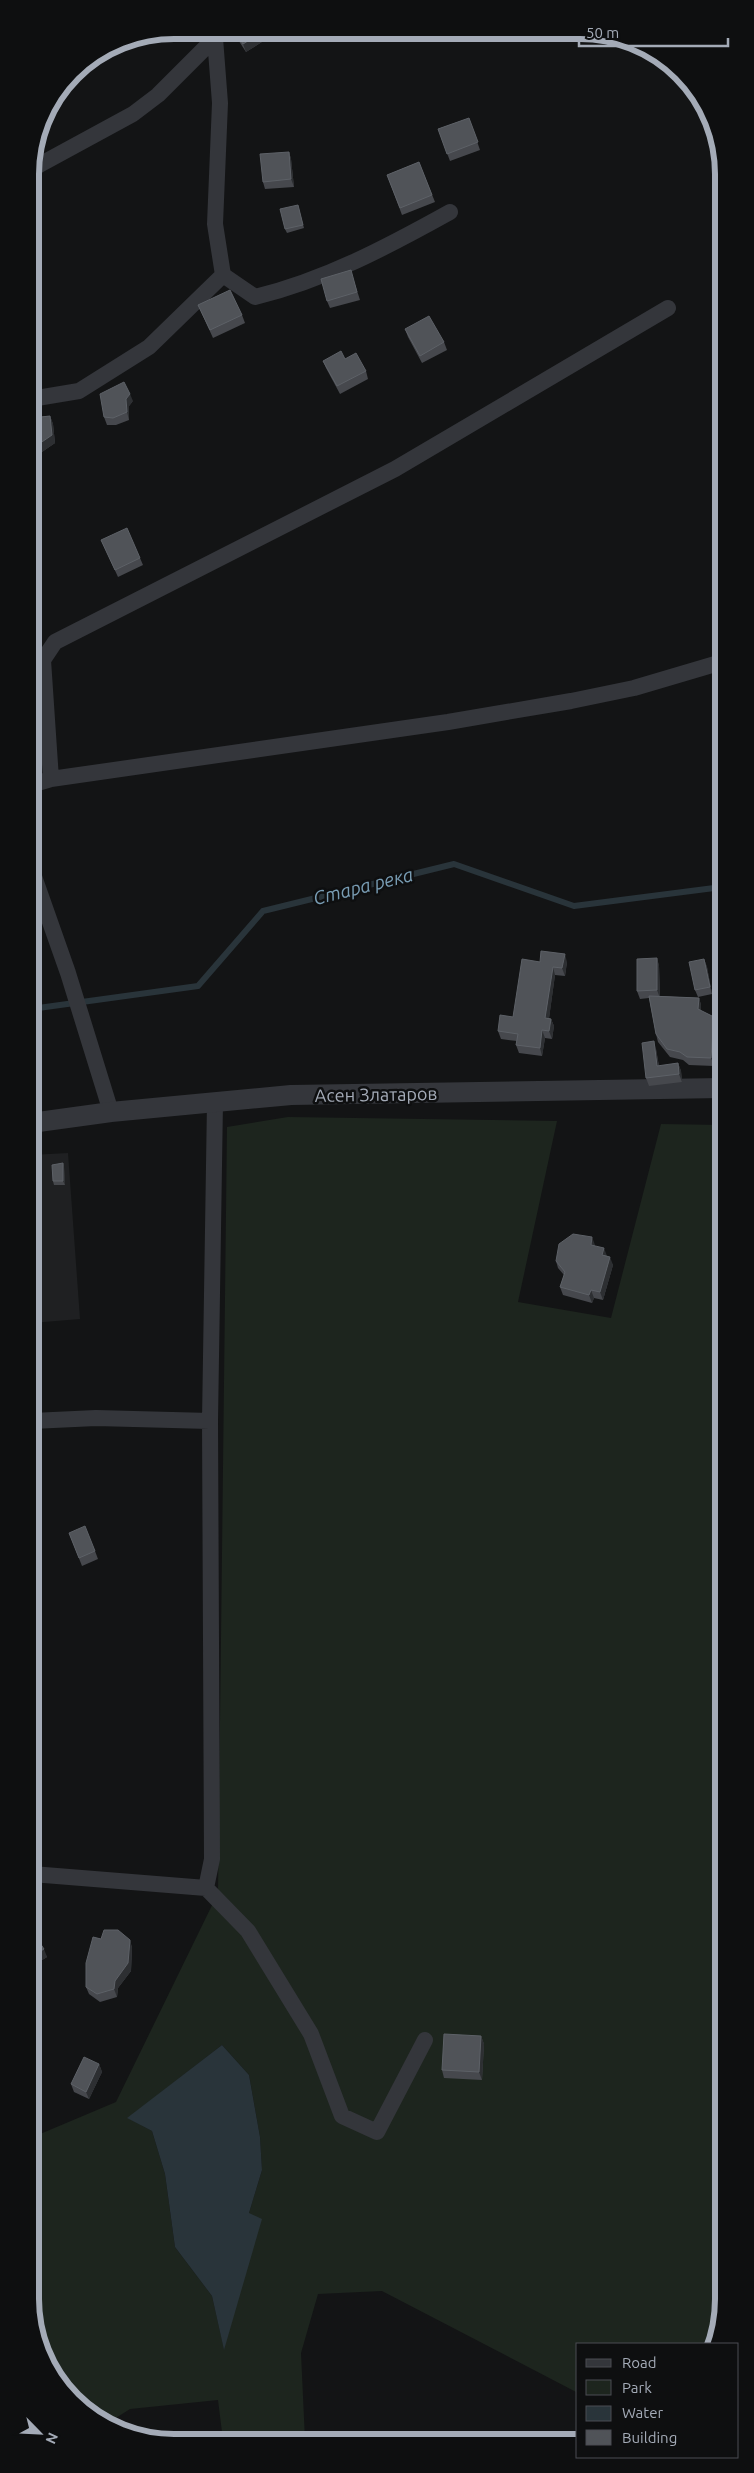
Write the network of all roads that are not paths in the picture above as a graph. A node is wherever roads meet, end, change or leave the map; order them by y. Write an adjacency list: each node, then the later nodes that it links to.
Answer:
1 (209, 39): 3 (street)
2 (214, 39): 5 (street)
3 (39, 165)
4 (450, 212): 5 (street)
5 (224, 275): 7 (street)
6 (668, 308): 9 (street)
7 (39, 398)
8 (715, 664): 9 (street)
9 (51, 779): 10 (street)
10 (39, 782)
11 (39, 891): 14 (street)
12 (715, 1088): 13 (street, Асен Златаров)
13 (216, 1102): 14 (street, Асен Златаров); 17 (street)
14 (111, 1112): 15 (street, Асен Златаров)
15 (39, 1122)
16 (39, 1421): 17 (street)
17 (210, 1421): 19 (street)
18 (39, 1875): 19 (street)
19 (206, 1888): 20 (street)
20 (425, 2040)

